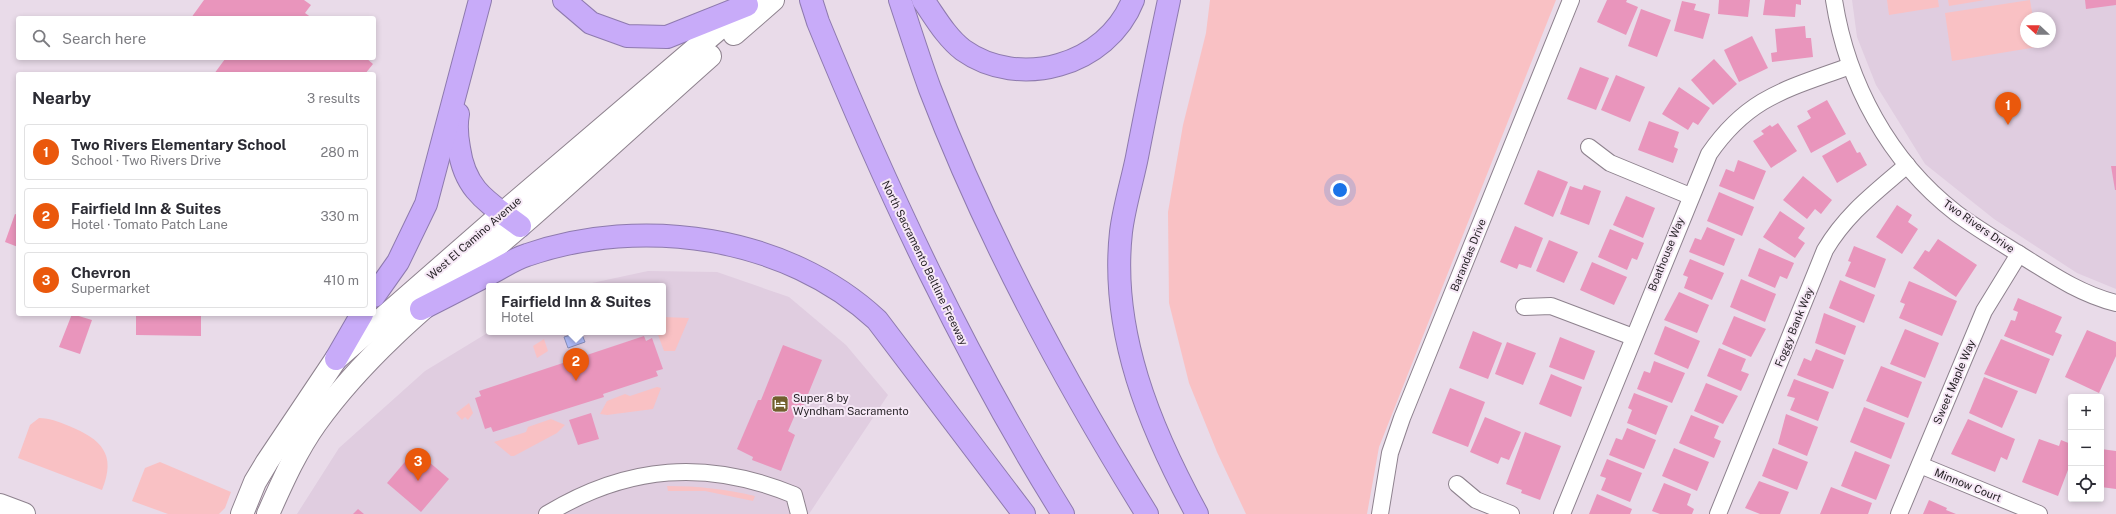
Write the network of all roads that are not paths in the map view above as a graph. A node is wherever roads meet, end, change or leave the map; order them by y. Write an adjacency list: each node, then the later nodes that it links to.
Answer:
1 (564, 0): 12 (highway)
2 (773, 0): 12 (main road, West El Camino Avenue)
3 (807, 0): 13 (highway)
4 (811, 0): 13 (highway, North Sacramento Beltline Freeway)
5 (900, 0): 38 (highway)
6 (923, 0): 7 (highway)
7 (1133, 0)
8 (1169, 0): 39 (highway)
9 (1571, 0): 40 (street, Barandas Drive)
10 (1834, 0): 14 (street, Two Rivers Drive)
11 (478, 7): 18 (highway); 21 (highway)
12 (752, 7): 18 (main road, West El Camino Avenue); 19 (main road, West El Camino Avenue)
13 (818, 22): 37 (highway, North Sacramento Beltline Freeway)
14 (1850, 66): 16 (street, Two Rivers Drive); 17 (street, Boathouse Way)
15 (1589, 147): 17 (street)
16 (1907, 166): 20 (street, Two Rivers Drive); 43 (street, Foggy Bank Way)
17 (1690, 196): 26 (street, Boathouse Way)
18 (502, 213): 19 (highway); 27 (main road, West El Camino Avenue)
19 (520, 226): 24 (main road, West El Camino Avenue)
20 (2019, 254): 22 (street, Two Rivers Drive); 28 (street, Sweet Maple Way)
21 (376, 293)
22 (2116, 304)
23 (1524, 307): 26 (street)
24 (421, 309): 33 (main road, West El Camino Avenue); 36 (highway)
25 (361, 316): 27 (highway)
26 (1633, 337): 42 (street, Boathouse Way)
27 (336, 359): 32 (main road, West El Camino Avenue)
28 (1920, 465): 44 (street, Sweet Maple Way); 45 (street, Minnow Court)
29 (1457, 484): 41 (street)
30 (0, 505): 31 (main road)
31 (24, 514)
32 (242, 514)
33 (268, 514)
34 (547, 514): 35 (street)
35 (799, 514)
36 (1024, 514)
37 (1063, 514)
38 (1147, 514)
39 (1196, 514)
40 (1380, 514)
41 (1511, 514)
42 (1562, 514)
43 (1718, 514)
44 (1899, 514)
45 (2039, 514)

